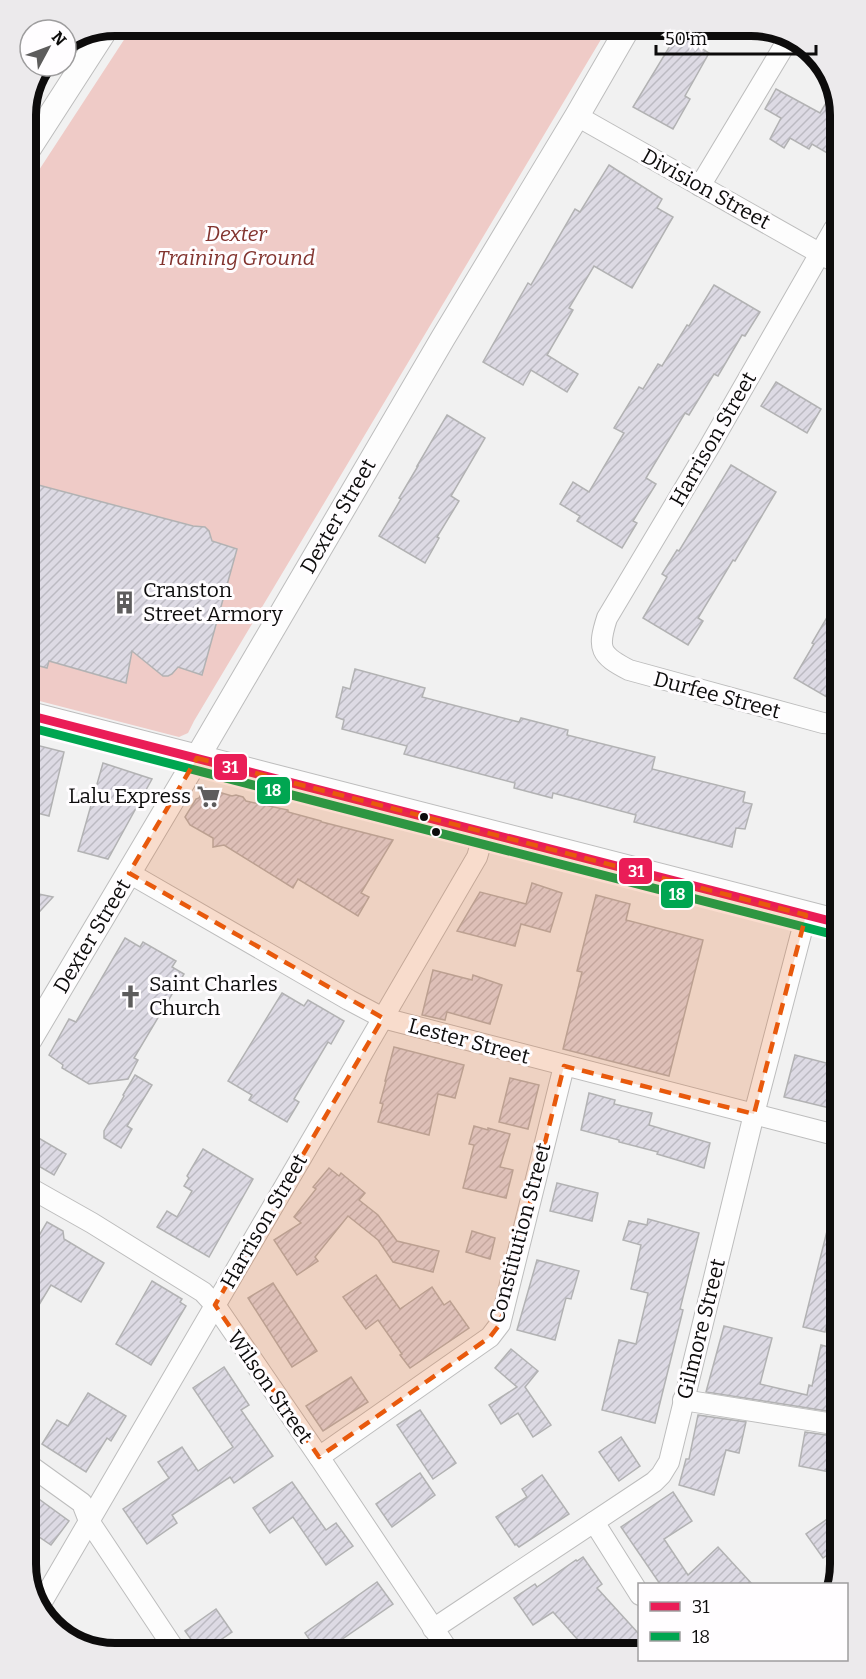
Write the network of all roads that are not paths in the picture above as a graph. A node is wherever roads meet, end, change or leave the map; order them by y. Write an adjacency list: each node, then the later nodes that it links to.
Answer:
1 (622, 36): 4 (street, Dexter Street)
2 (100, 38): 5 (street)
3 (786, 44): 6 (street)
4 (577, 116): 6 (street, Division Street); 11 (street, Dexter Street)
5 (36, 131)
6 (700, 186): 7 (street, Division Street)
7 (827, 258): 8 (street, Harrison Street)
8 (603, 651): 10 (street, Durfee Street)
9 (36, 718): 11 (main road)
10 (830, 724)
11 (197, 758): 12 (main road); 13 (street, Dexter Street)
12 (484, 832): 14 (main road); 16 (street, Harrison Street)
13 (129, 873): 16 (street, Lester Street); 17 (street, Dexter Street)
14 (806, 915): 15 (main road); 19 (street, Gilmore Street)
15 (830, 921)
16 (383, 1018): 18 (street, Lester Street); 22 (street, Harrison Street)
17 (36, 1029)
18 (564, 1066): 19 (street, Lester Street); 25 (street, Constitution Street)
19 (754, 1114): 20 (street, Lester Street); 23 (street, Gilmore Street)
20 (830, 1134)
21 (36, 1191): 22 (street, Wilson Street)
22 (215, 1305): 25 (street, Wilson Street); 27 (street, Harrison Street)
23 (683, 1400): 24 (street); 28 (street, Gilmore Street)
24 (830, 1423)
25 (319, 1457): 31 (street, Wilson Street)
26 (36, 1470): 27 (street)
27 (89, 1521): 30 (street, Harrison Street); 32 (street)
28 (594, 1522): 29 (street); 31 (street, Gilmore Street)
29 (638, 1593)
30 (44, 1598)
31 (433, 1629): 33 (street, Wilson Street)
32 (170, 1643)
33 (443, 1643)

